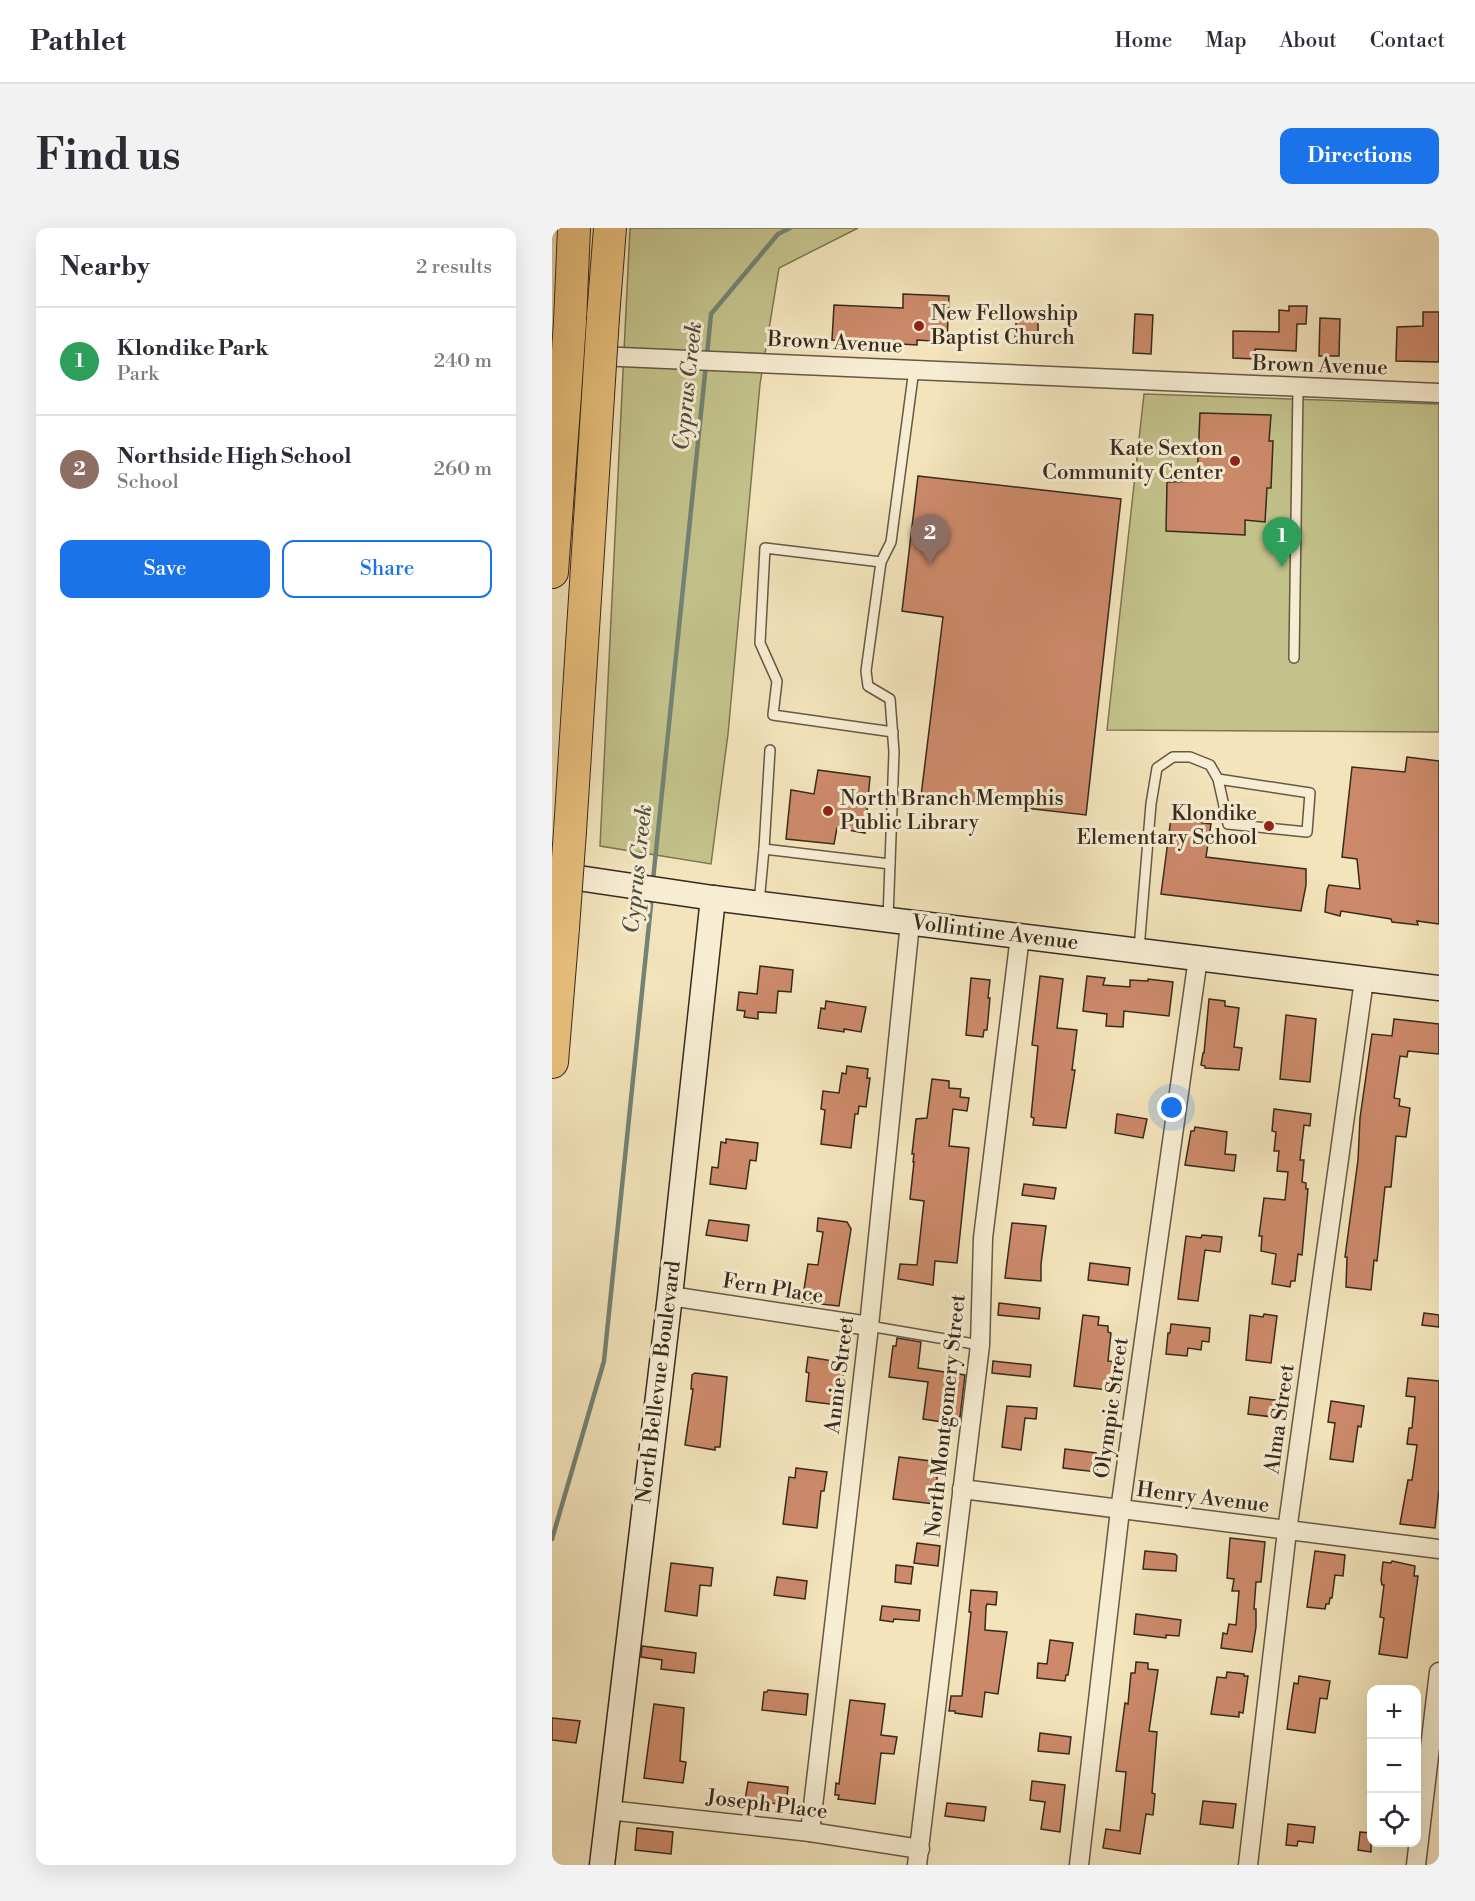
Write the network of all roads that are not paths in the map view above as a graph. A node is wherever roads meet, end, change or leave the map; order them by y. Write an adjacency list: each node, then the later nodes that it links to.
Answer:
1 (569, 228): 4 (highway)
2 (574, 228): 4 (highway)
3 (610, 228): 26 (highway, bridge)
4 (572, 275): 10 (highway, bridge)
5 (552, 354): 6 (street, Brown Avenue)
6 (914, 369): 7 (street, Brown Avenue); 9 (lane)
7 (1298, 388): 8 (street, Brown Avenue); 11 (lane)
8 (1439, 393)
9 (881, 562): 12 (lane); 12 (lane)
10 (552, 572)
11 (1294, 658)
12 (893, 732): 16 (lane)
13 (770, 750): 15 (lane)
14 (1218, 779): 14 (lane); 22 (lane)
15 (764, 849): 16 (lane); 19 (lane)
16 (890, 864): 20 (lane)
17 (552, 874): 18 (street, Vollintine Avenue)
18 (713, 898): 19 (street, Vollintine Avenue); 27 (street, North Bellevue Boulevard)
19 (759, 903): 20 (street, Vollintine Avenue)
20 (899, 921): 21 (street, Vollintine Avenue); 28 (street, Annie Street)
21 (1020, 936): 22 (street, Vollintine Avenue); 29 (street, North Montgomery Street)
22 (1139, 951): 23 (street, Vollintine Avenue)
23 (1197, 958): 24 (street, Vollintine Avenue); 31 (street, Olympic Street)
24 (1364, 980): 25 (street, Vollintine Avenue); 32 (street, Alma Street)
25 (1439, 988)
26 (552, 1062)
27 (670, 1296): 28 (street, Fern Place); 35 (street, North Bellevue Boulevard)
28 (869, 1326): 29 (lane); 36 (street, Annie Street)
29 (980, 1345): 30 (street, North Montgomery Street)
30 (962, 1489): 31 (street, Henry Avenue); 37 (street, North Montgomery Street)
31 (1120, 1510): 32 (street, Henry Avenue); 39 (street, Olympic Street)
32 (1287, 1531): 33 (street, Henry Avenue); 40 (street, Alma Street)
33 (1439, 1549)
34 (1439, 1672): 41 (street)
35 (609, 1810): 36 (street, Joseph Place); 38 (street, North Bellevue Boulevard)
36 (810, 1832): 37 (street, Joseph Place)
37 (918, 1857)
38 (602, 1865)
39 (1079, 1865)
40 (1248, 1865)
41 (1416, 1865)

